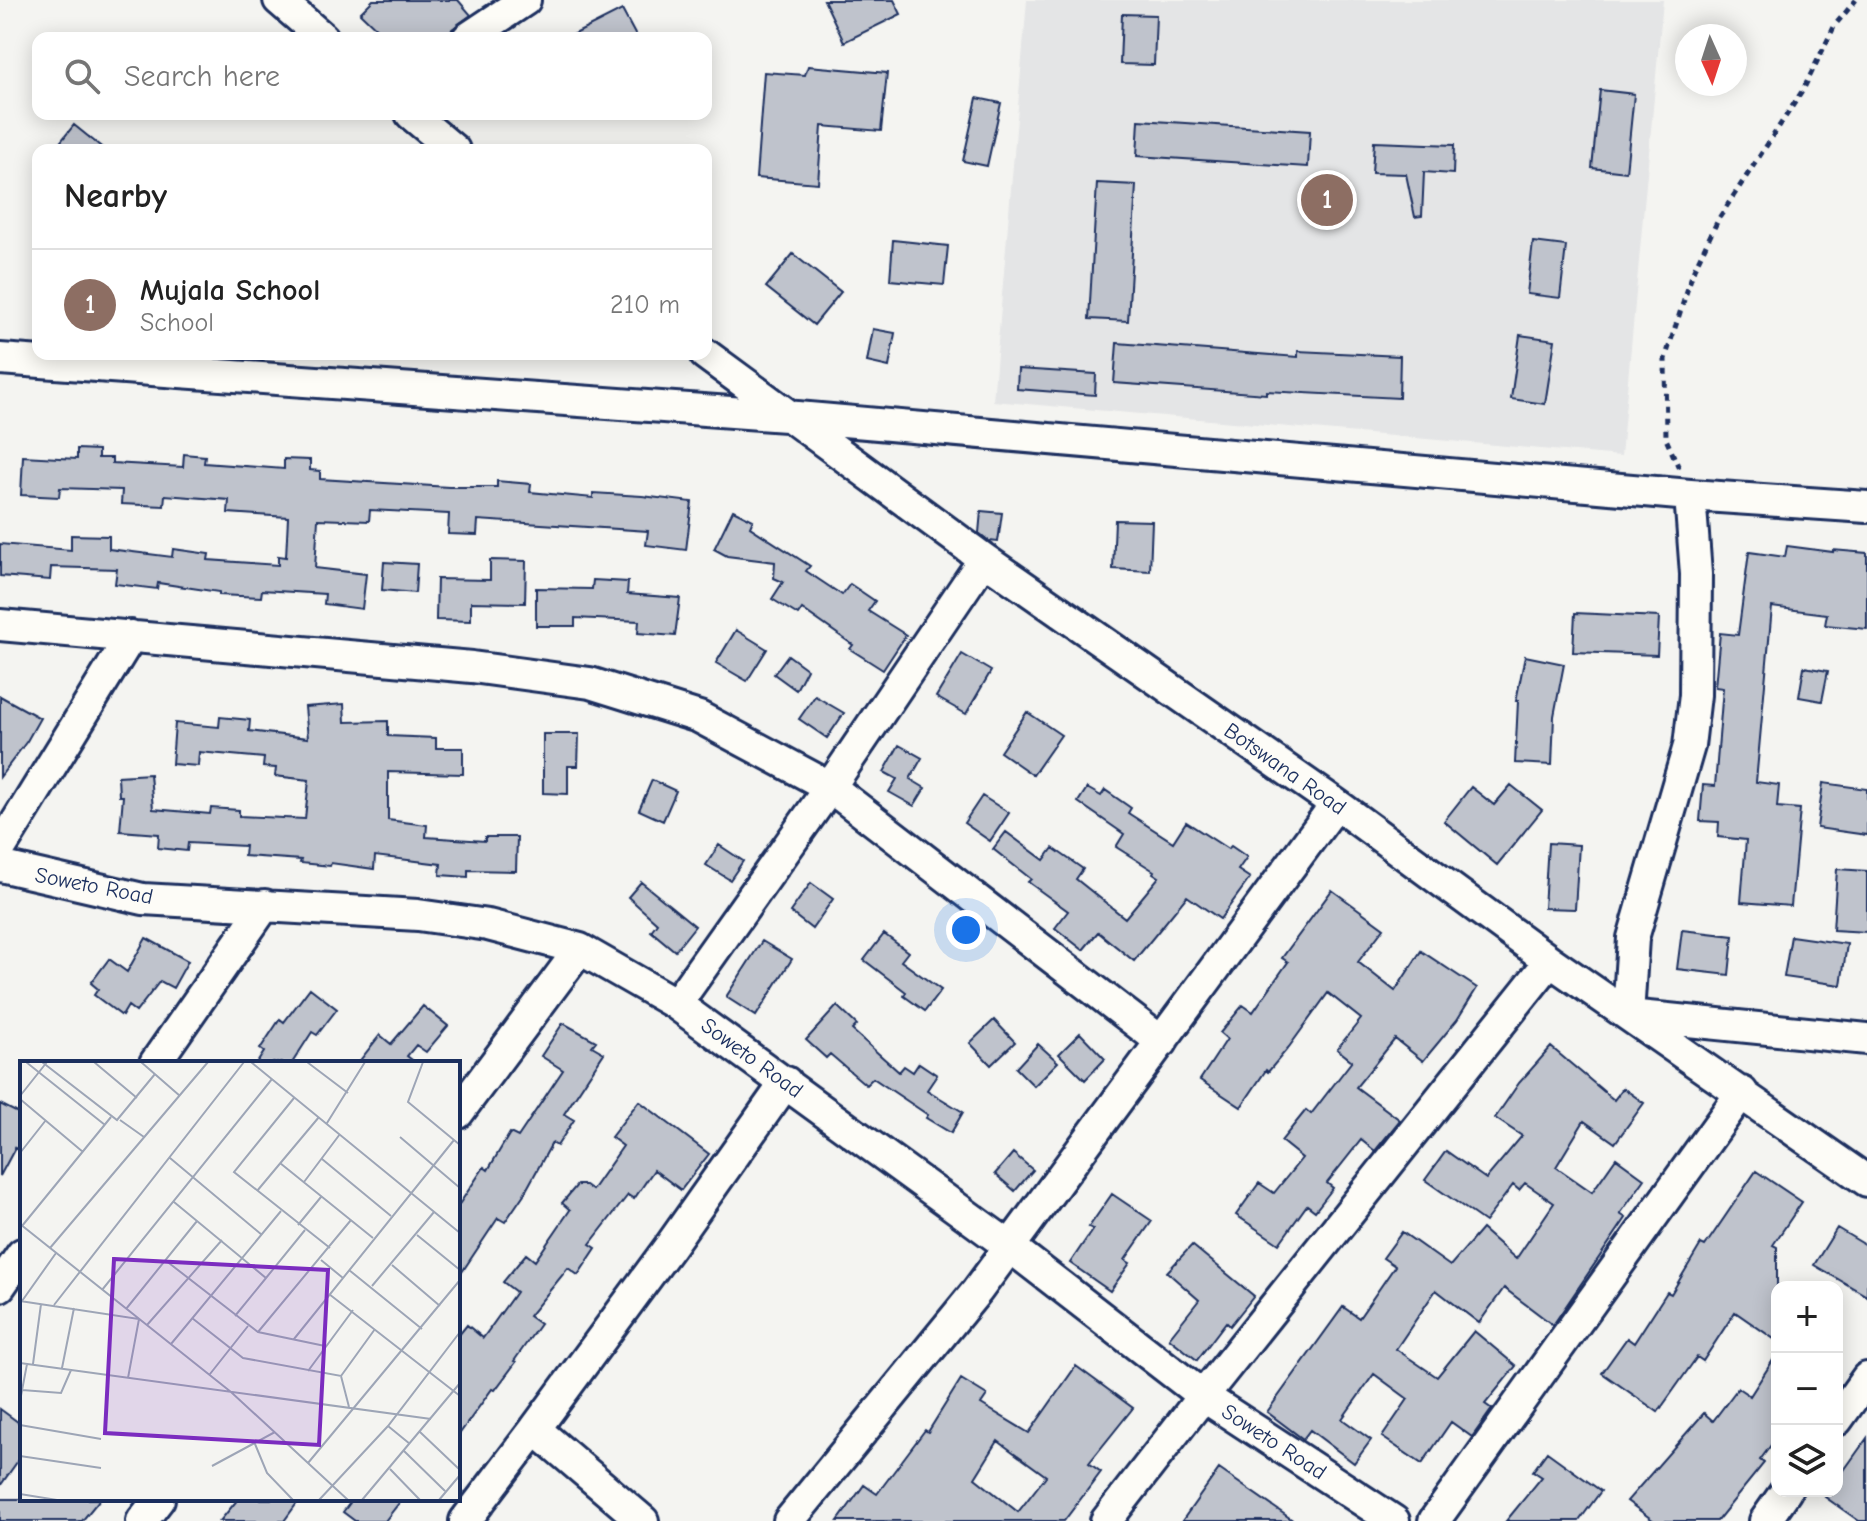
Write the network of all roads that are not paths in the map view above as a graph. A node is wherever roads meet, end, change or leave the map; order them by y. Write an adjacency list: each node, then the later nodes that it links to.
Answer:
1 (279, 0): 3 (street)
2 (525, 0): 4 (street)
3 (316, 32)
4 (477, 32)
5 (418, 120): 6 (street)
6 (447, 144)
7 (0, 359): 9 (street)
8 (712, 359): 9 (street, Botswana Road)
9 (786, 416): 10 (street); 12 (street, Botswana Road)
10 (1690, 495): 11 (street); 23 (street)
11 (1867, 507)
12 (984, 559): 15 (street); 16 (street, Botswana Road)
13 (0, 625): 14 (street)
14 (131, 636): 15 (street); 17 (street)
15 (830, 787): 22 (street); 25 (street)
16 (1336, 804): 21 (street, Botswana Road); 25 (street)
17 (0, 849)
18 (0, 866): 19 (street, Soweto Road)
19 (265, 905): 20 (street, Soweto Road); 26 (street)
20 (580, 949): 22 (street, Soweto Road); 29 (street)
21 (1550, 961): 23 (street, Botswana Road); 35 (street)
22 (676, 1004): 27 (street, Soweto Road)
23 (1628, 1015): 24 (street); 28 (street, Botswana Road)
24 (1867, 1039)
25 (1162, 1042): 31 (street)
26 (156, 1061)
27 (786, 1082): 31 (street, Soweto Road); 37 (street)
28 (1742, 1092): 30 (street, Botswana Road); 46 (street)
29 (460, 1110)
30 (1867, 1181)
31 (1009, 1246): 35 (street, Soweto Road); 43 (street)
32 (20, 1257): 33 (street)
33 (0, 1286)
34 (1867, 1378): 36 (street)
35 (1203, 1396): 44 (street); 45 (street, Soweto Road)
36 (1843, 1412)
37 (535, 1429): 41 (street); 42 (street)
38 (1782, 1497): 47 (street)
39 (157, 1501): 40 (street)
40 (142, 1521)
41 (465, 1521)
42 (643, 1521)
43 (789, 1521)
44 (1106, 1521)
45 (1394, 1521)
46 (1434, 1521)
47 (1765, 1521)

